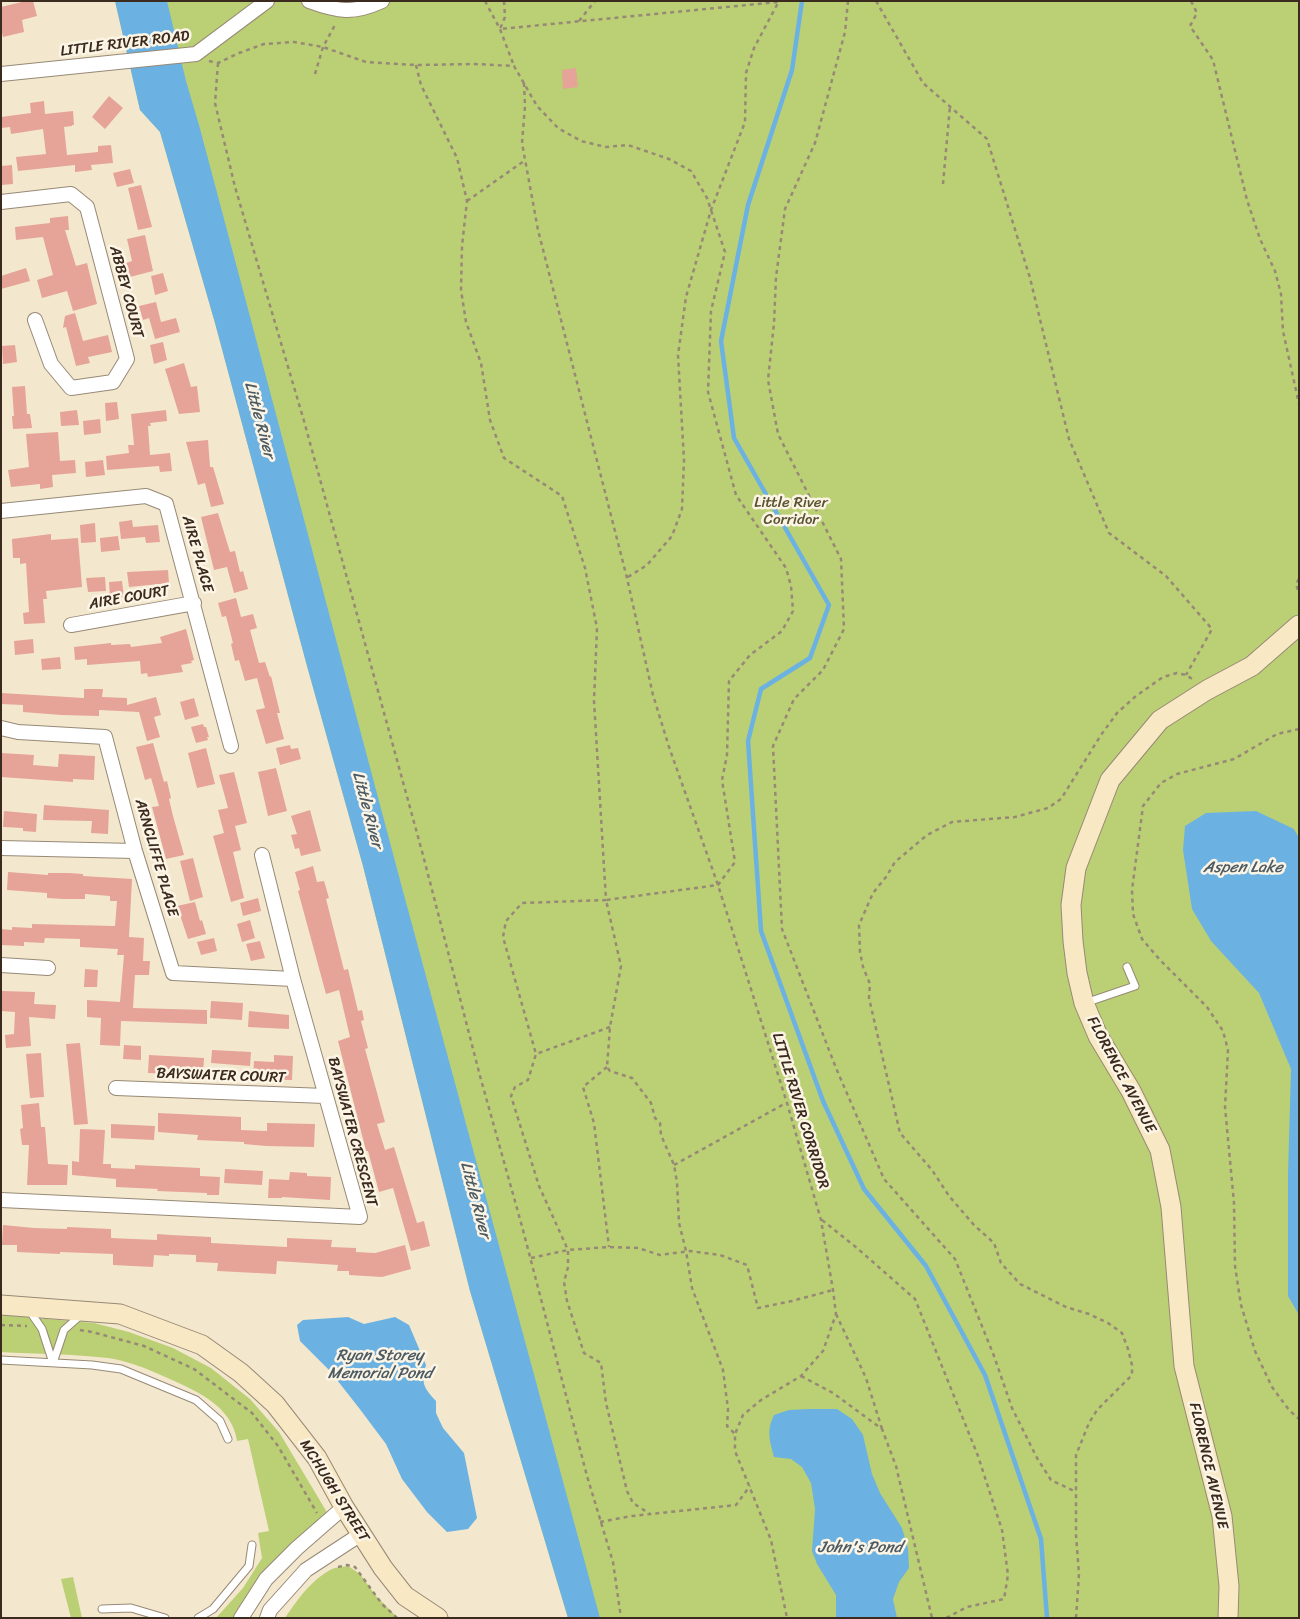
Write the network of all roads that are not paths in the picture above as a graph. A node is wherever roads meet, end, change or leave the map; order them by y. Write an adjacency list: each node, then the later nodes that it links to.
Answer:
1 (267, 1): 4 (street, LITTLE RIVER ROAD)
2 (309, 1): 3 (street)
3 (382, 1)
4 (1, 74)
5 (1, 202): 6 (street, ABBEY COURT)
6 (36, 320)
7 (1, 511): 8 (street, AIRE PLACE)
8 (194, 603): 9 (street, AIRE COURT); 12 (street, AIRE PLACE)
9 (71, 625)
10 (1299, 625): 20 (street, FLORENCE AVENUE)
11 (1, 728): 14 (street, ARNCLIFFE PLACE)
12 (231, 746)
13 (1, 848): 14 (street)
14 (135, 851): 19 (street, ARNCLIFFE PLACE)
15 (262, 855): 19 (street, BAYSWATER CRESCENT)
16 (1, 965): 18 (street)
17 (1128, 967): 20 (lane)
18 (48, 968)
19 (293, 979): 22 (street, BAYSWATER CRESCENT)
20 (1084, 1003): 39 (street, FLORENCE AVENUE)
21 (116, 1088): 22 (street, BAYSWATER COURT)
22 (325, 1096): 23 (street, BAYSWATER CRESCENT)
23 (1, 1199)
24 (1, 1304): 25 (street, MCHUGH STREET)
25 (26, 1306): 26 (street, MCHUGH STREET); 28 (lane)
26 (86, 1311): 28 (lane); 30 (street, MCHUGH STREET)
27 (1, 1360): 28 (lane)
28 (52, 1363): 29 (lane)
29 (228, 1439)
30 (344, 1507): 31 (street, MCHUGH STREET); 36 (street)
31 (361, 1534): 37 (street); 38 (street, MCHUGH STREET)
32 (252, 1546): 35 (lane)
33 (102, 1609): 34 (lane)
34 (165, 1618)
35 (198, 1618)
36 (241, 1618)
37 (266, 1618)
38 (438, 1618)
39 (1228, 1618)

